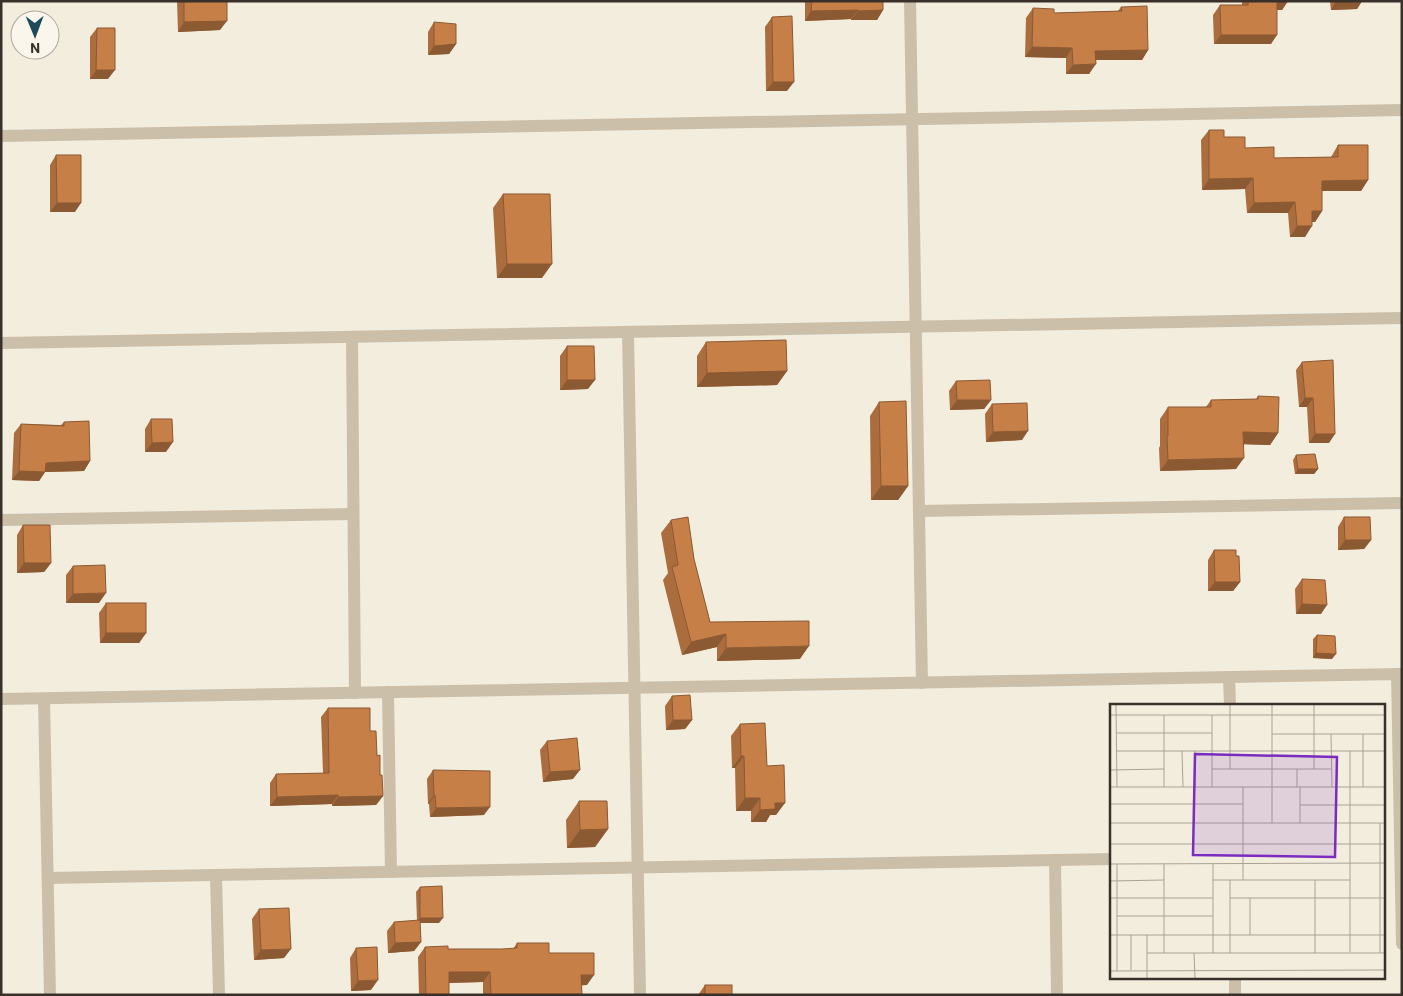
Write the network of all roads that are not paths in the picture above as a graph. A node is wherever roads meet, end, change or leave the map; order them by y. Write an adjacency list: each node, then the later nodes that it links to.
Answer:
1 (910, 1): 3 (street)
2 (1402, 110): 3 (street)
3 (912, 119): 4 (street); 6 (street)
4 (1, 136)
5 (1402, 318): 6 (street)
6 (916, 326): 7 (street); 11 (street)
7 (628, 332): 8 (street); 17 (street)
8 (352, 336): 9 (street); 12 (street)
9 (1, 343)
10 (1402, 502): 11 (street)
11 (919, 511): 16 (street)
12 (353, 514): 13 (street); 19 (street)
13 (1, 520)
14 (1399, 674): 15 (street); 29 (street)
15 (1229, 677): 16 (street); 22 (street)
16 (922, 683): 17 (street)
17 (634, 688): 18 (street); 25 (street)
18 (388, 692): 19 (street); 26 (street)
19 (355, 693): 21 (street)
20 (1, 699): 21 (street)
21 (44, 699): 28 (street)
22 (1230, 704)
23 (1110, 859): 24 (street)
24 (1054, 860): 25 (street); 34 (street)
25 (637, 868): 26 (street); 33 (street)
26 (392, 872): 27 (street)
27 (216, 875): 28 (street); 32 (street)
28 (48, 878): 31 (street)
29 (1402, 944)
30 (1235, 978): 35 (street)
31 (50, 995)
32 (218, 995)
33 (640, 995)
34 (1057, 995)
35 (1235, 995)

